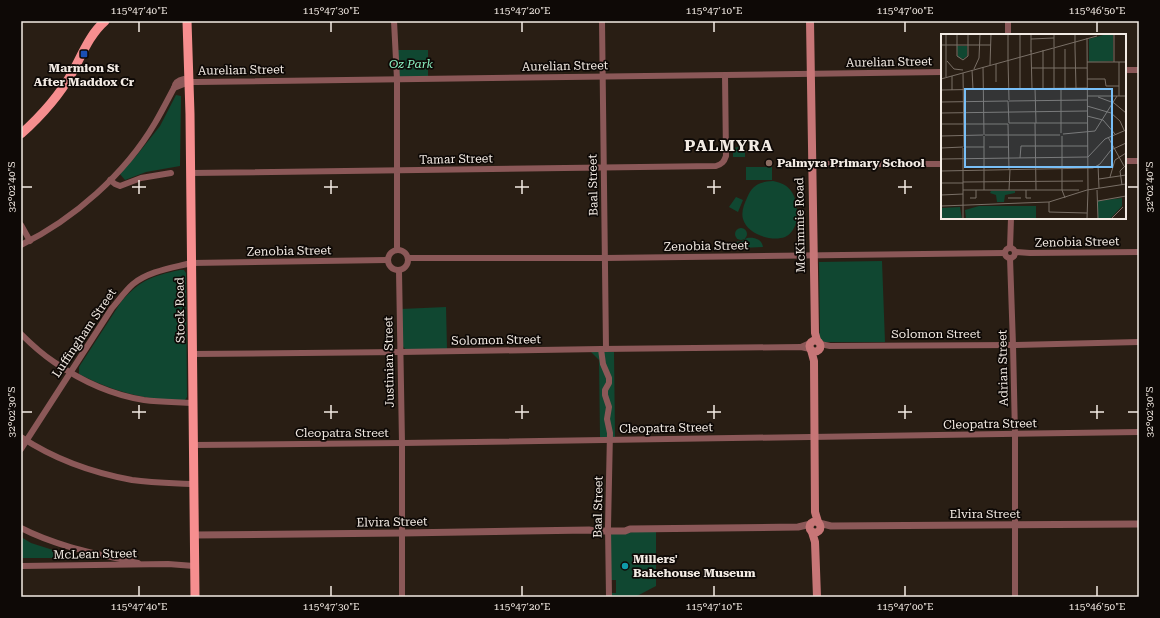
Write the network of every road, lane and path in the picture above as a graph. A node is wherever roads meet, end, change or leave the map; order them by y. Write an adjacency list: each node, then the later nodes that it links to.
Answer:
1 (99, 21): 17 (main road)
2 (105, 21): 18 (main road)
3 (394, 21): 15 (street)
4 (602, 21): 14 (street, Baal Street)
5 (810, 21): 12 (main road, McKimmie Road)
6 (1008, 21): 8 (street)
7 (188, 22): 16 (main road, Stock Road)
8 (1008, 34)
9 (1126, 70): 10 (street)
10 (1139, 70)
11 (941, 72): 12 (street, Aurelian Street)
12 (810, 74): 13 (street, Aurelian Street); 21 (main road, McKimmie Road)
13 (725, 75): 14 (street, Aurelian Street); 23 (street, Tamar Street)
14 (603, 76): 15 (street, Aurelian Street); 23 (street, Baal Street)
15 (397, 79): 16 (street, Aurelian Street); 24 (street)
16 (189, 82): 26 (main road, Stock Road); 27 (street)
17 (21, 129)
18 (21, 134)
19 (1126, 161): 20 (street)
20 (1139, 161)
21 (811, 164): 22 (street); 37 (main road, McKimmie Road)
22 (941, 164)
23 (604, 167): 24 (street, Tamar Street); 39 (street, Baal Street)
24 (396, 171): 26 (street, Tamar Street); 33 (street)
25 (171, 173): 27 (street)
26 (191, 173): 42 (main road, Stock Road)
27 (110, 180): 30 (street)
28 (1011, 219): 32 (street)
29 (21, 225): 30 (street)
30 (30, 241): 31 (street)
31 (21, 246)
32 (1010, 248): 34 (street); 36 (street)
33 (397, 250): 38 (street); 41 (street)
34 (1016, 252): 35 (street, Zenobia Street); 40 (street)
35 (1139, 252)
36 (1005, 253): 37 (street, Zenobia Street); 40 (street)
37 (813, 255): 39 (street, Zenobia Street); 46 (main road, McKimmie Road)
38 (408, 258): 39 (street, Zenobia Street); 43 (street)
39 (605, 258): 48 (street, Baal Street)
40 (1010, 258): 47 (street, Adrian Street)
41 (387, 260): 42 (street, Zenobia Street); 43 (street)
42 (192, 263): 50 (main road, Stock Road); 51 (street, Luffingham Street)
43 (399, 271): 49 (street, Justinian Street)
44 (21, 334): 51 (street)
45 (1139, 342): 47 (street, Solomon Street)
46 (814, 344): 47 (street, Solomon Street); 48 (street, Solomon Street); 55 (main road, McKimmie Road)
47 (1014, 345): 54 (street, Adrian Street)
48 (604, 349): 49 (street, Solomon Street); 57 (street, Baal Street)
49 (400, 352): 50 (street, Solomon Street); 58 (street, Justinian Street)
50 (192, 354): 52 (main road, Stock Road)
51 (71, 373): 52 (street); 56 (street, Luffingham Street)
52 (193, 403): 59 (main road, Stock Road)
53 (1139, 432): 54 (street, Cleopatra Street)
54 (1015, 434): 55 (street, Cleopatra Street); 63 (street, Adrian Street)
55 (815, 437): 57 (street, Cleopatra Street); 64 (main road, McKimmie Road)
56 (24, 439): 60 (street, Luffingham Street); 61 (street)
57 (610, 440): 58 (street, Cleopatra Street); 66 (street, Baal Street)
58 (402, 443): 59 (street, Cleopatra Street); 67 (street, Justinian Street)
59 (193, 445): 61 (main road, Stock Road)
60 (21, 449)
61 (194, 484): 68 (main road, Stock Road)
62 (1139, 524): 63 (street, Elvira Street)
63 (1015, 525): 64 (street, Elvira Street); 76 (street, Adrian Street)
64 (815, 527): 66 (street, Elvira Street); 75 (main road)
65 (21, 528): 69 (street)
66 (608, 529): 67 (street, Elvira Street); 74 (street, Baal Street)
67 (402, 534): 68 (street, Elvira Street); 73 (street, Justinian Street)
68 (194, 535): 70 (main road, Stock Road)
69 (147, 564): 70 (street, McLean Street); 71 (street, McLean Street)
70 (194, 564): 72 (main road, Stock Road)
71 (21, 566)
72 (195, 597)
73 (402, 597)
74 (609, 597)
75 (817, 597)
76 (1015, 597)

